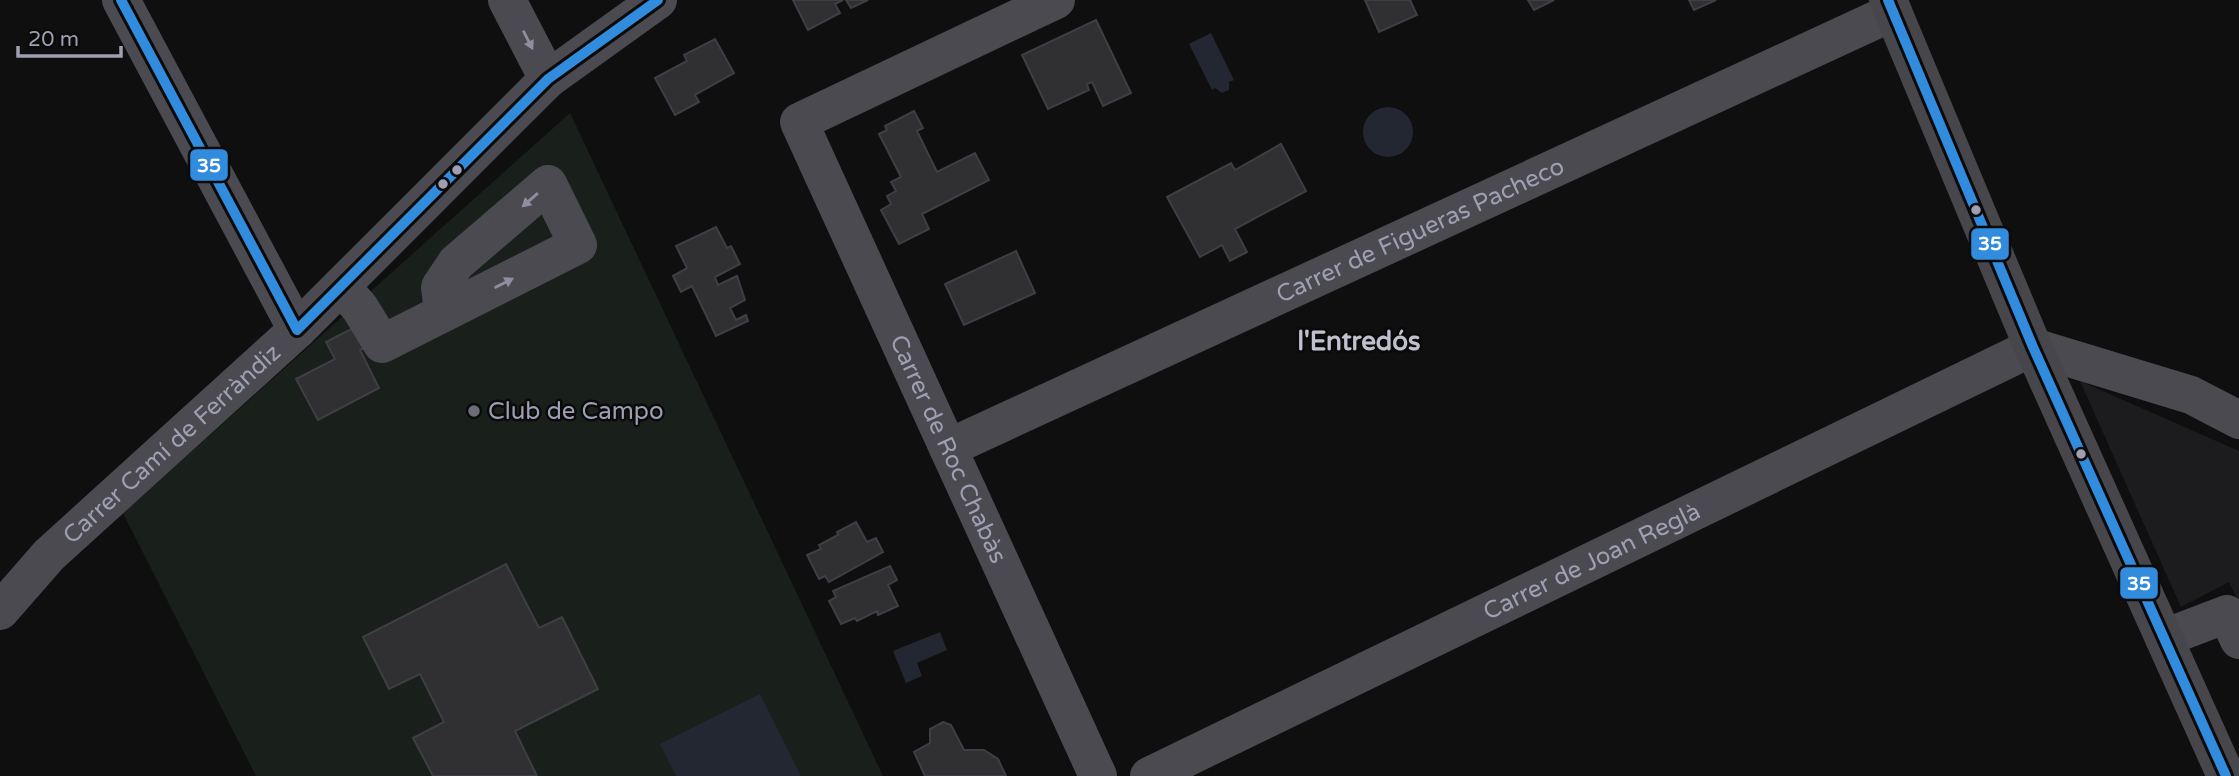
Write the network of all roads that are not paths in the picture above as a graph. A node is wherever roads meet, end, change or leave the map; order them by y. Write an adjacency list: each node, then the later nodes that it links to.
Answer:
1 (121, 0): 9 (street)
2 (507, 0): 6 (street, one-way to 6)
3 (658, 0): 6 (street, Carrer Camí de Ferràndiz)
4 (1056, 0): 12 (street, Carrer de Roc Chabàs)
5 (1890, 6): 10 (main road); 12 (street, Carrer de Figueras Pacheco)
6 (548, 79): 7 (street, Carrer Camí de Ferràndiz)
7 (341, 286): 8 (street); 9 (street, Carrer Camí de Ferràndiz)
8 (443, 313)
9 (298, 331): 13 (street, Carrer Camí de Ferràndiz)
10 (2033, 347): 11 (street); 14 (main road); 17 (street, Carrer de Joan Reglà)
11 (2239, 420)
12 (948, 448): 16 (street, Carrer de Roc Chabàs)
13 (0, 611)
14 (2164, 638): 15 (street); 18 (main road)
15 (2239, 640)
16 (1098, 776)
17 (1149, 776)
18 (2226, 776)

